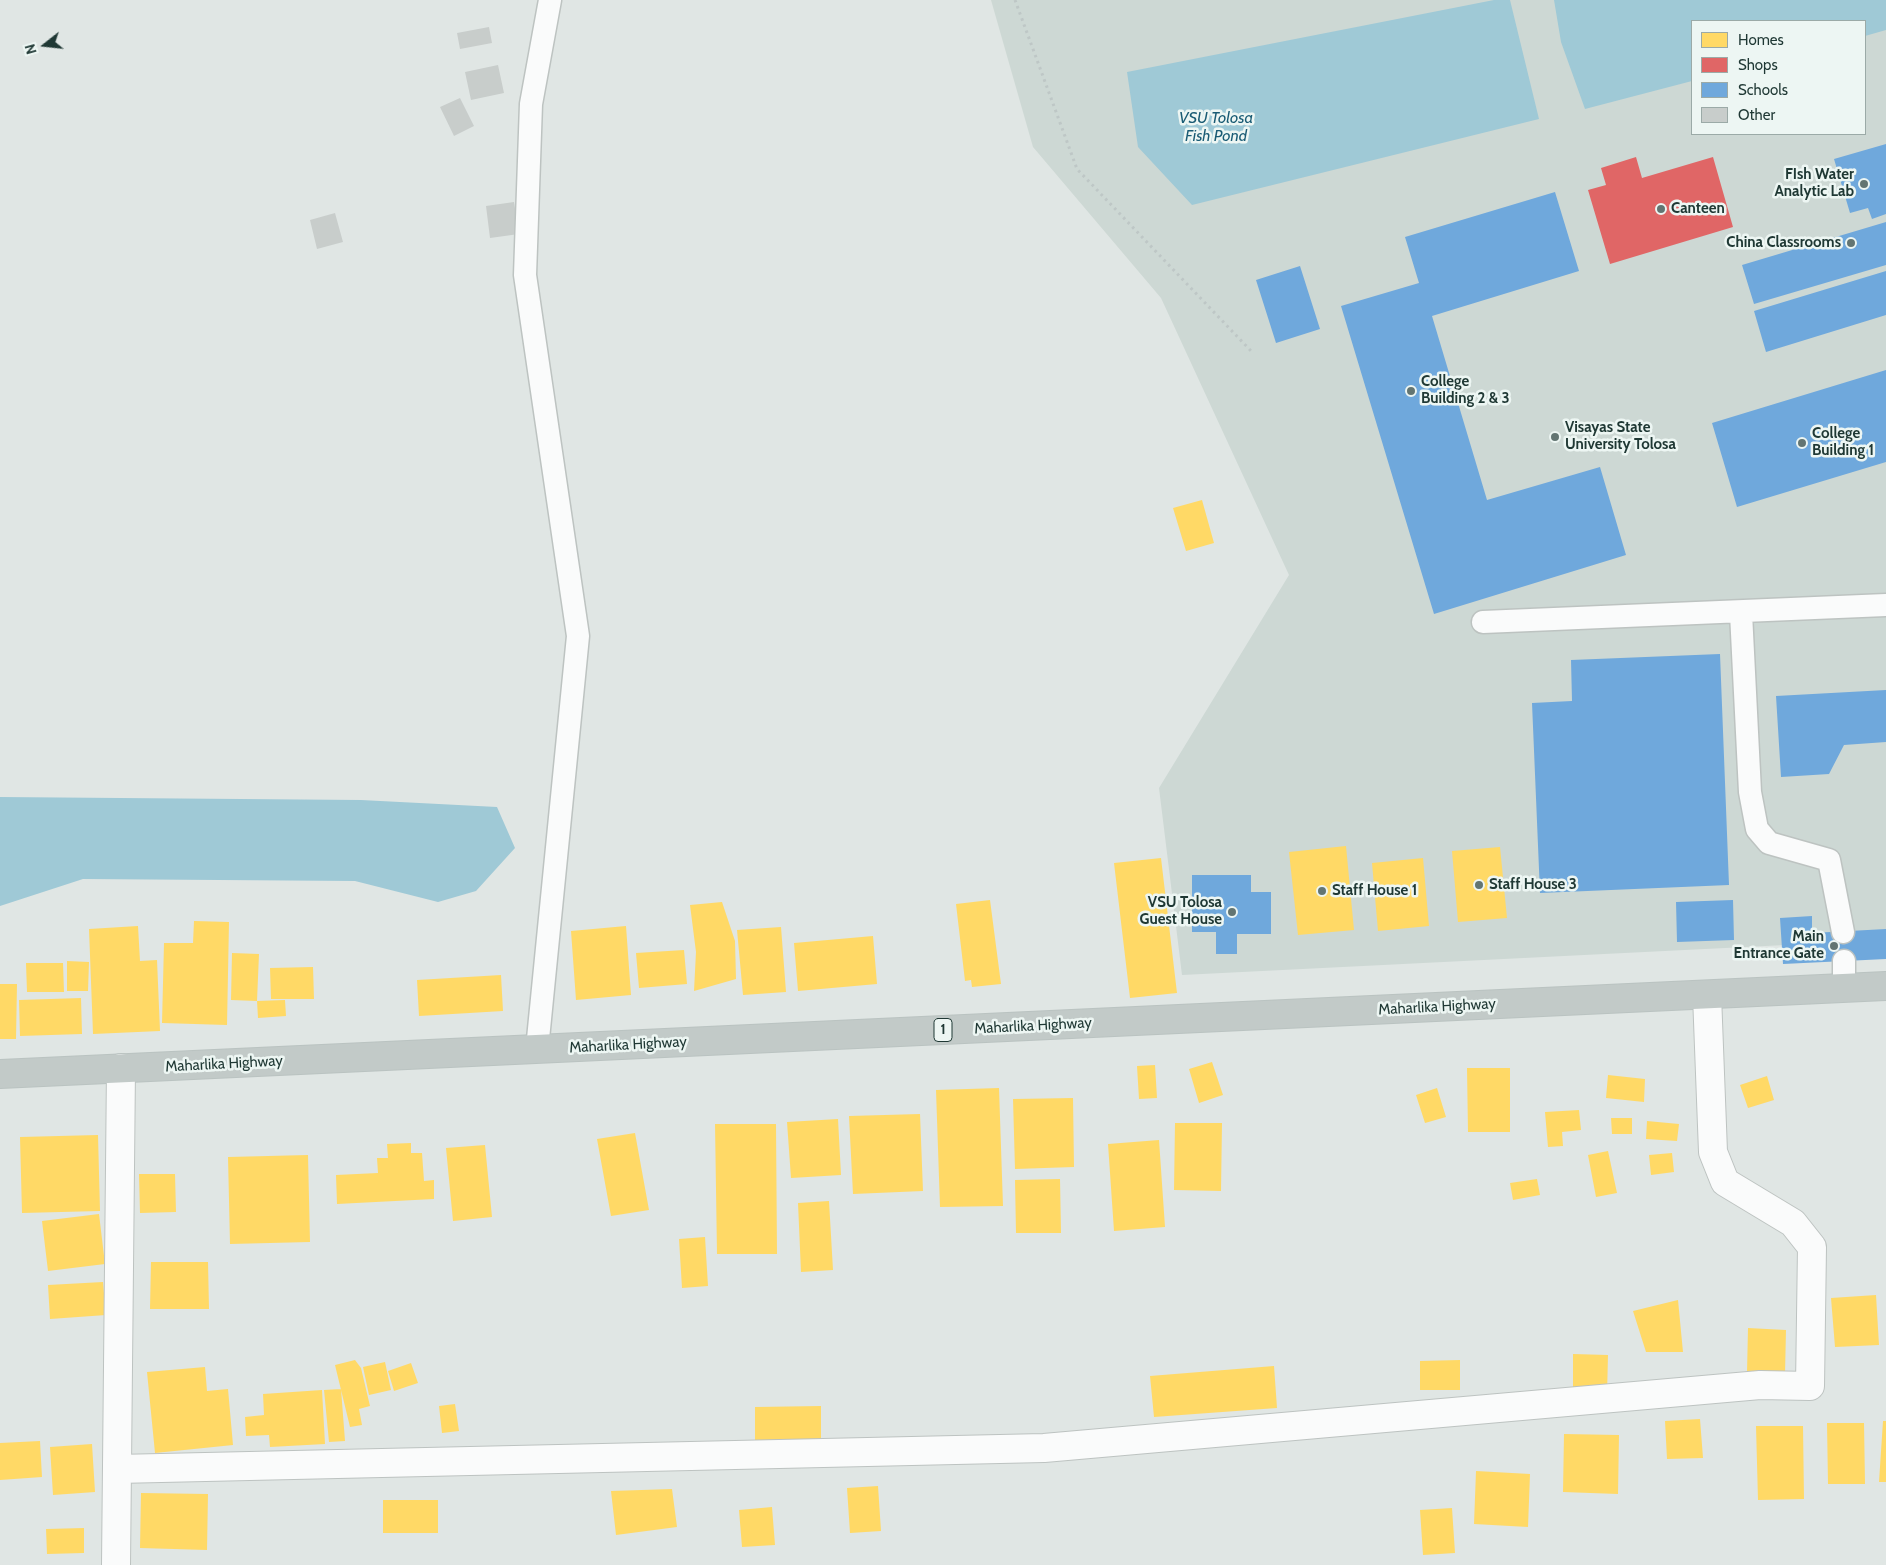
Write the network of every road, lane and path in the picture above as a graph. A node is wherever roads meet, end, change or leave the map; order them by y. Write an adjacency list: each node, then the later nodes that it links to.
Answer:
1 (550, 0): 12 (lane)
2 (1015, 0): 3 (path)
3 (1253, 354)
4 (1886, 605): 5 (lane)
5 (1741, 613): 6 (lane); 7 (lane)
6 (1483, 622)
7 (1843, 932)
8 (1844, 961): 10 (lane)
9 (1886, 986): 10 (highway, Maharlika Highway / 1)
10 (1844, 988): 11 (highway, Maharlika Highway / 1)
11 (1707, 994): 12 (highway, Maharlika Highway / 1); 15 (street)
12 (537, 1049): 13 (highway, Maharlika Highway / 1)
13 (121, 1068): 14 (highway, Maharlika Highway / 1); 15 (street)
14 (0, 1074)
15 (117, 1469): 16 (street)
16 (116, 1565)

